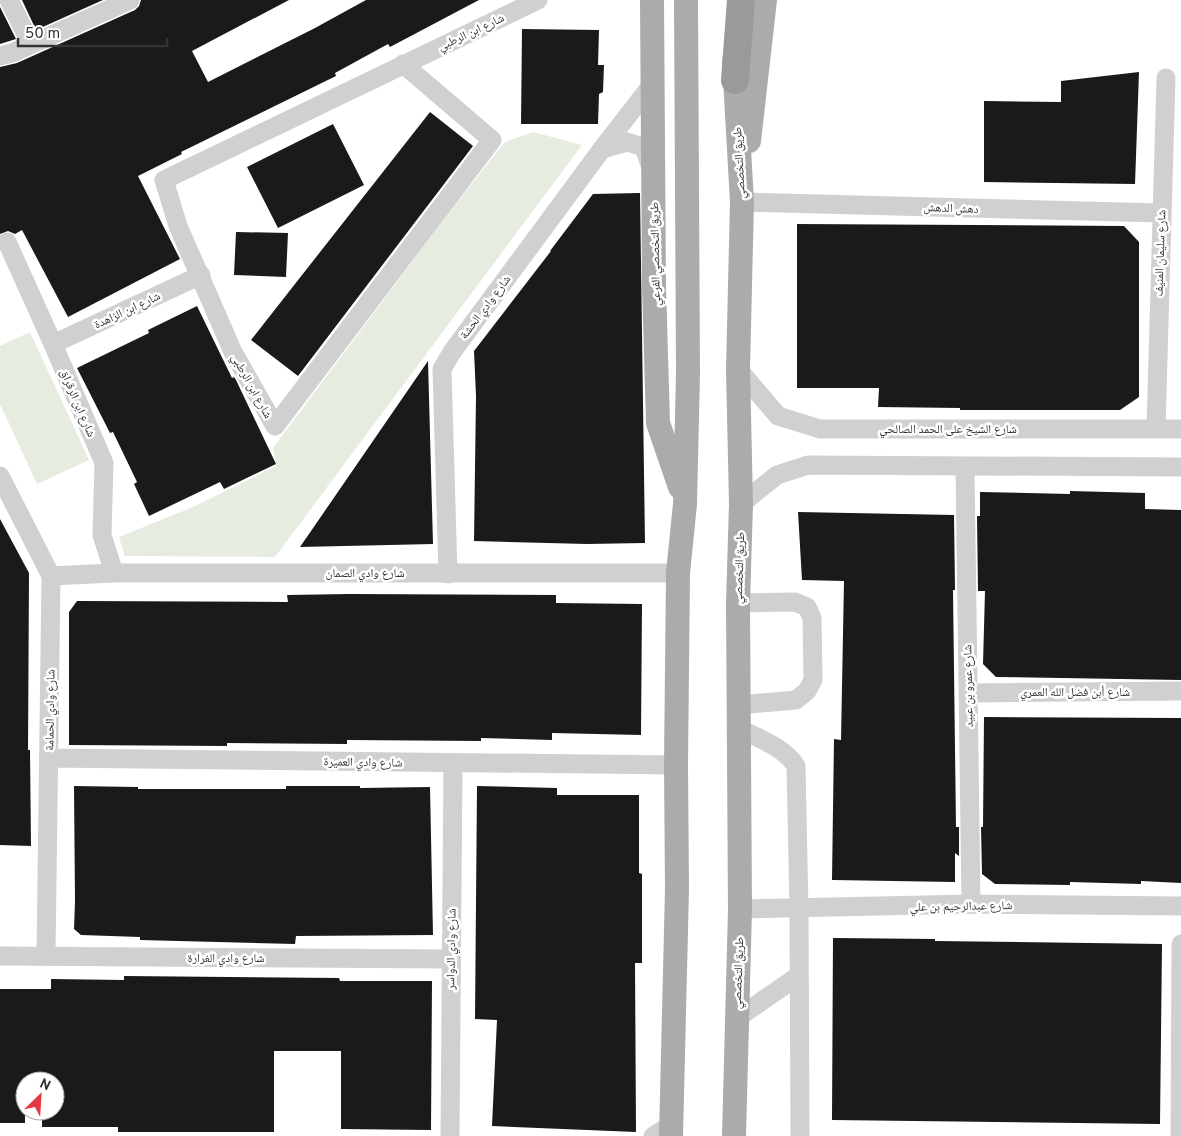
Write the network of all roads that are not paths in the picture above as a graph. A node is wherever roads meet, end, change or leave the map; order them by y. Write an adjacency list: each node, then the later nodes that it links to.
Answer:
1 (9, 0): 9 (street)
2 (130, 0): 9 (street)
3 (538, 0): 11 (street, شارع ابن الرطبي)
4 (652, 0): 14 (main road, طريق التخصصي الفرعي)
5 (686, 0): 28 (main road)
6 (730, 0): 13 (main road, طريق التخصصي)
7 (741, 0): 13 (highway)
8 (765, 0): 17 (main road)
9 (31, 44): 10 (street)
10 (0, 56)
11 (403, 64): 20 (street, شارع ابن الرطبي); 20 (street, شارع ابن الرطبي)
12 (1166, 78): 18 (street, شارع سليمان المنيف)
13 (735, 80): 17 (main road, طريق التخصصي)
14 (653, 83): 15 (street, شارع وادي الحشة); 16 (main road, طريق التخصصي الفرعي)
15 (602, 149): 16 (street); 32 (street, شارع وادي الحشة)
16 (654, 178): 28 (main road, طريق التخصصي الفرعي)
17 (742, 202): 18 (street, دهش الدهش); 22 (main road, طريق التخصصي)
18 (1161, 213): 23 (street, شارع سليمان المنيف)
19 (7, 242): 21 (street, شارع ابن الرقراق)
20 (201, 275): 21 (street, شارع ابن الزاهدة)
21 (53, 344): 30 (street, شارع ابن الرقراق)
22 (738, 369): 23 (street, شارع الشيخ على الحمد الصالحي); 29 (main road, طريق التخصصي)
23 (1156, 428): 24 (street, شارع الشيخ على الحمد الصالحي)
24 (1181, 429)
25 (965, 467): 26 (street); 29 (street); 36 (street, شارع عمرو بن عبيد)
26 (1181, 467)
27 (0, 476): 33 (street, شارع وادي الحمامة)
28 (685, 504): 31 (main road)
29 (741, 504): 34 (main road, طريق التخصصي)
30 (114, 573): 32 (street, شارع وادي الصمان); 33 (street, شارع وادي الصمان)
31 (678, 573): 32 (street, شارع وادي الصمان); 40 (main road)
32 (448, 574)
33 (51, 576): 38 (street, شارع وادي الحمامة)
34 (738, 604): 37 (main road, طريق التخصصي); 37 (street)
35 (1181, 691): 36 (street, شارع أبن فضل الله العمري)
36 (968, 693): 41 (street, شارع عمرو بن عبيد)
37 (738, 717): 43 (main road, طريق التخصصي); 44 (street)
38 (50, 758): 39 (street, شارع وادي العميرة); 47 (street, شارع وادي الحمامة)
39 (453, 763): 40 (street, شارع وادي العميرة); 48 (street, شارع وادي الدواسر)
40 (676, 765): 51 (main road)
41 (971, 904): 42 (street, شارع عبدالرحيم بن علي); 44 (street, شارع عبدالرحيم بن علي)
42 (1181, 906)
43 (740, 909): 44 (street, شارع عبدالرحيم بن علي); 50 (main road, طريق التخصصي)
44 (799, 909): 49 (street)
45 (1181, 944): 55 (street)
46 (0, 956): 47 (street, شارع وادي الغرارة)
47 (46, 956): 48 (street, شارع وادي الغرارة)
48 (451, 959): 52 (street, شارع وادي الدواسر)
49 (798, 976): 50 (street); 54 (street)
50 (736, 1019): 53 (main road, طريق التخصصي)
51 (665, 1132)
52 (450, 1136)
53 (734, 1136)
54 (800, 1136)
55 (1180, 1136)

